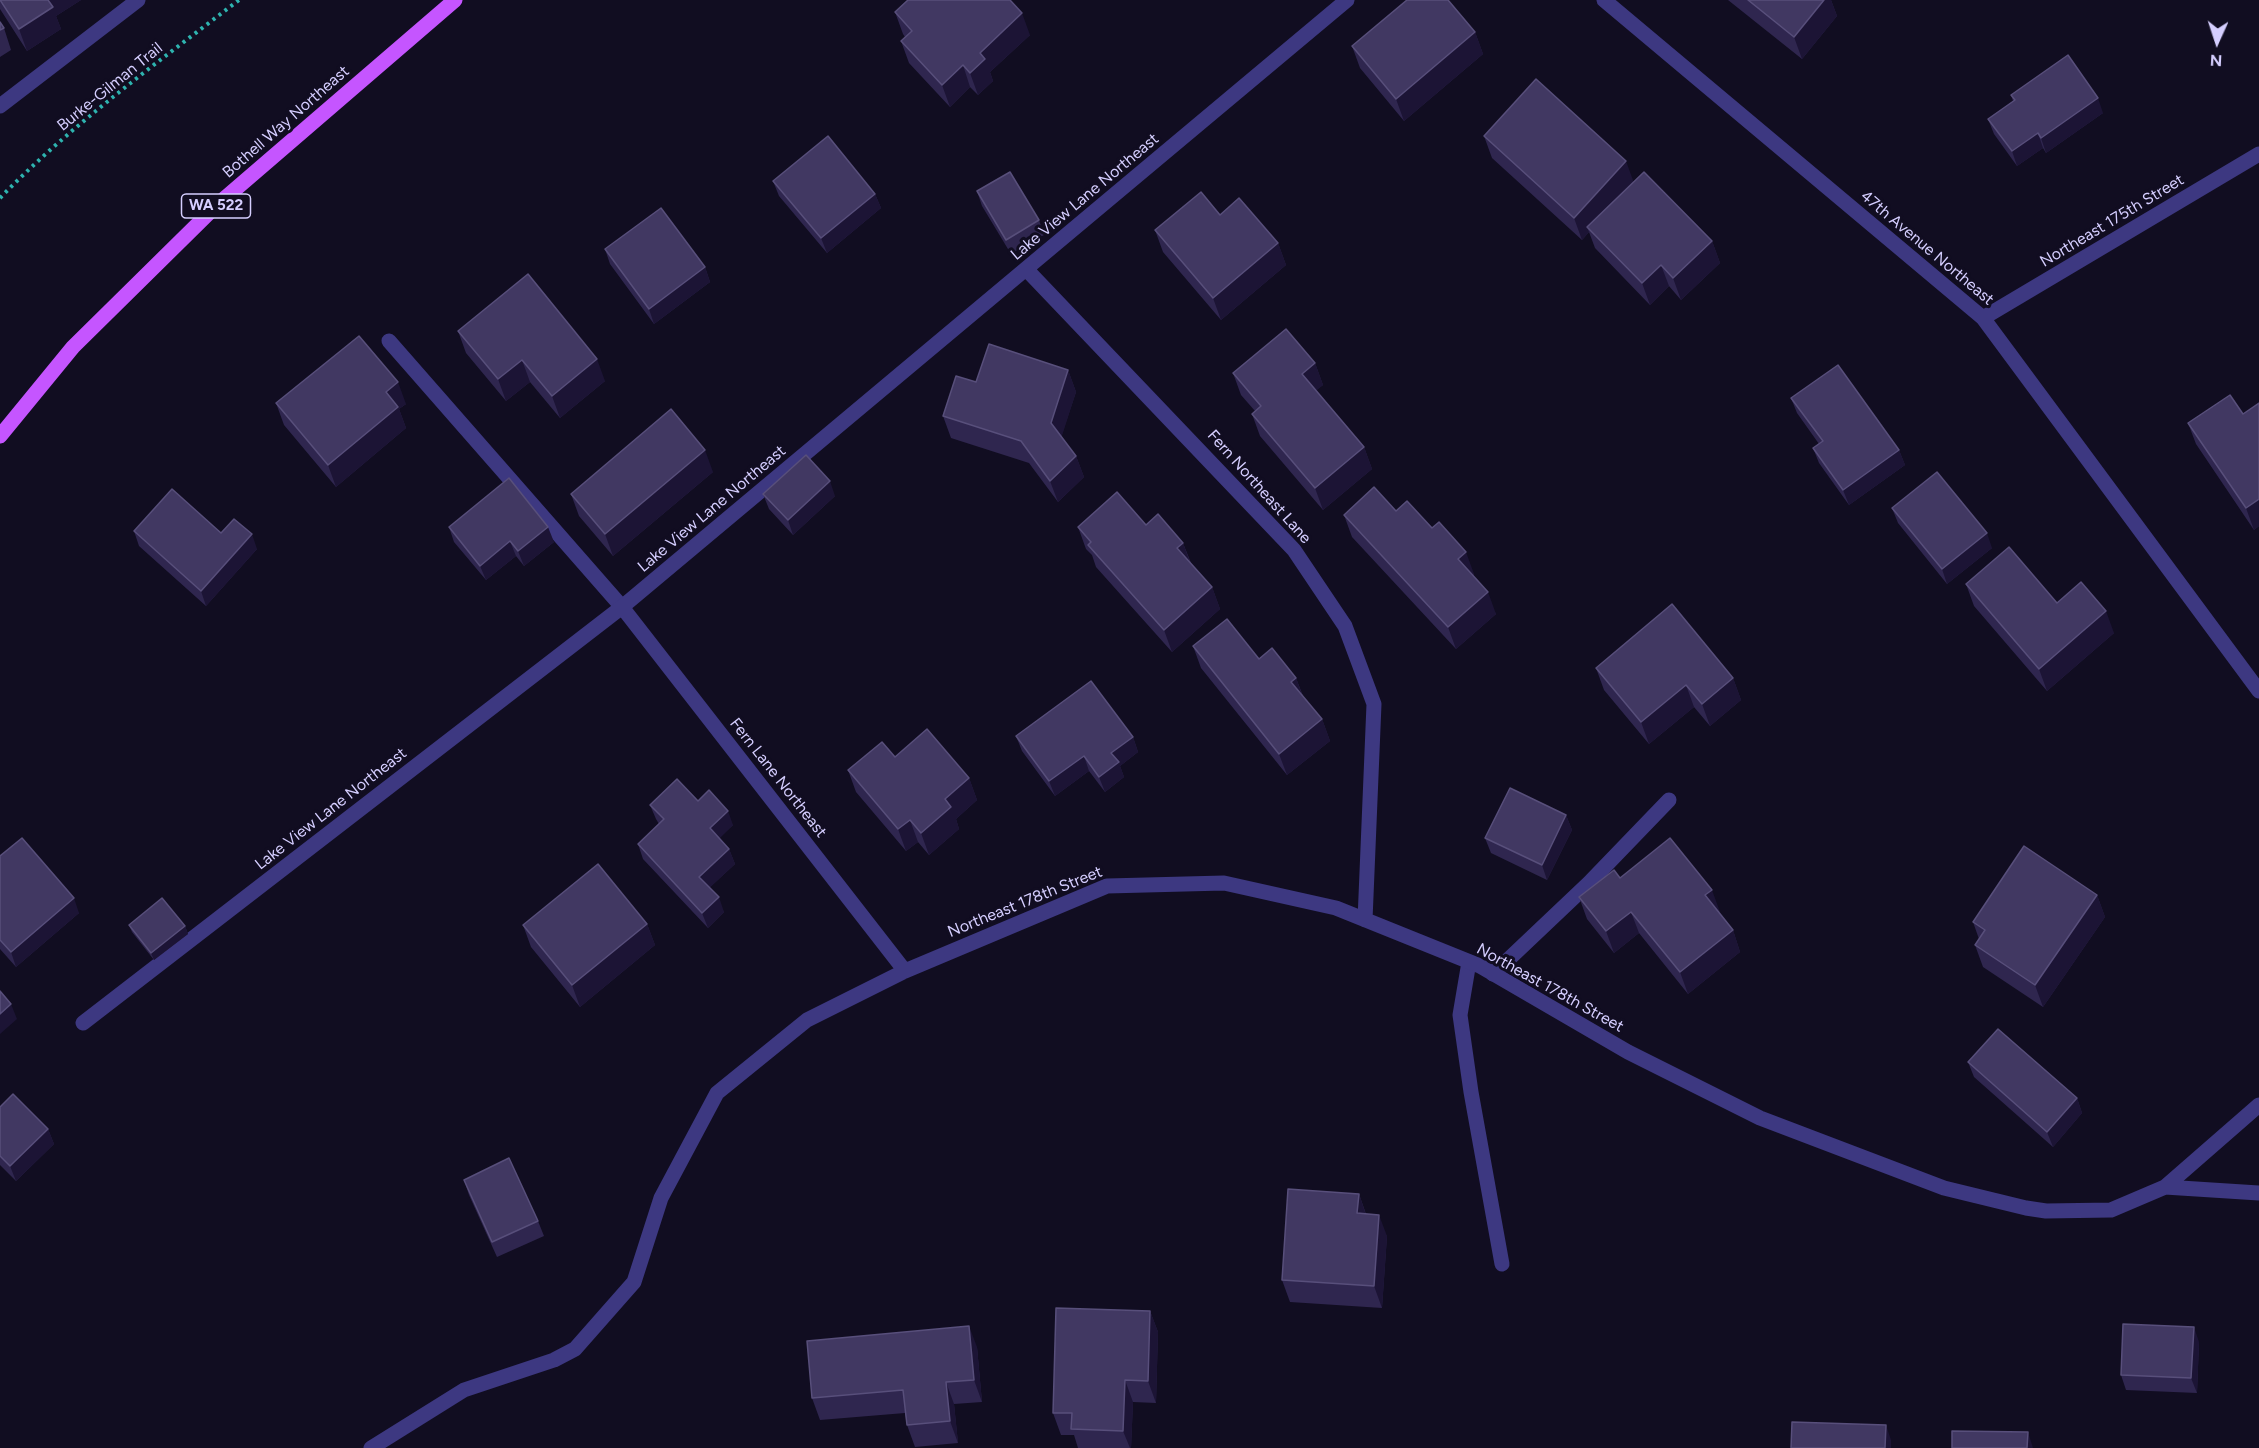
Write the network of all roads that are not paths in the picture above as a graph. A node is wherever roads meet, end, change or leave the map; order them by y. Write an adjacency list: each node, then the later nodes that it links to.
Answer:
1 (138, 0): 5 (street)
2 (455, 0): 10 (main road, Bothell Way Northeast / WA 522)
3 (1347, 0): 7 (street, Lake View Lane Northeast)
4 (1604, 0): 8 (street, 47th Avenue Northeast)
5 (0, 106)
6 (2259, 154): 8 (street, Northeast 175th Street)
7 (1027, 270): 11 (street, Lake View Lane Northeast); 14 (street, Fern Northeast Lane)
8 (1983, 318): 12 (street, 47th Avenue Northeast)
9 (389, 341): 11 (street, Fern Lane Northeast)
10 (0, 436)
11 (622, 607): 16 (street, Fern Lane Northeast); 18 (street, Lake View Lane Northeast)
12 (2259, 691)
13 (1669, 800): 17 (street)
14 (1365, 920): 15 (street, Northeast 178th Street); 16 (street, Northeast 178th Street)
15 (1469, 962): 17 (street, Northeast 178th Street); 22 (street)
16 (905, 971): 23 (street, Northeast 178th Street)
17 (1493, 974): 20 (street, Northeast 178th Street)
18 (83, 1023)
19 (2259, 1105): 20 (street, Northeast 178th Street)
20 (2165, 1187): 21 (street, Northeast 178th Street)
21 (2259, 1193)
22 (1502, 1264)
23 (371, 1448)

